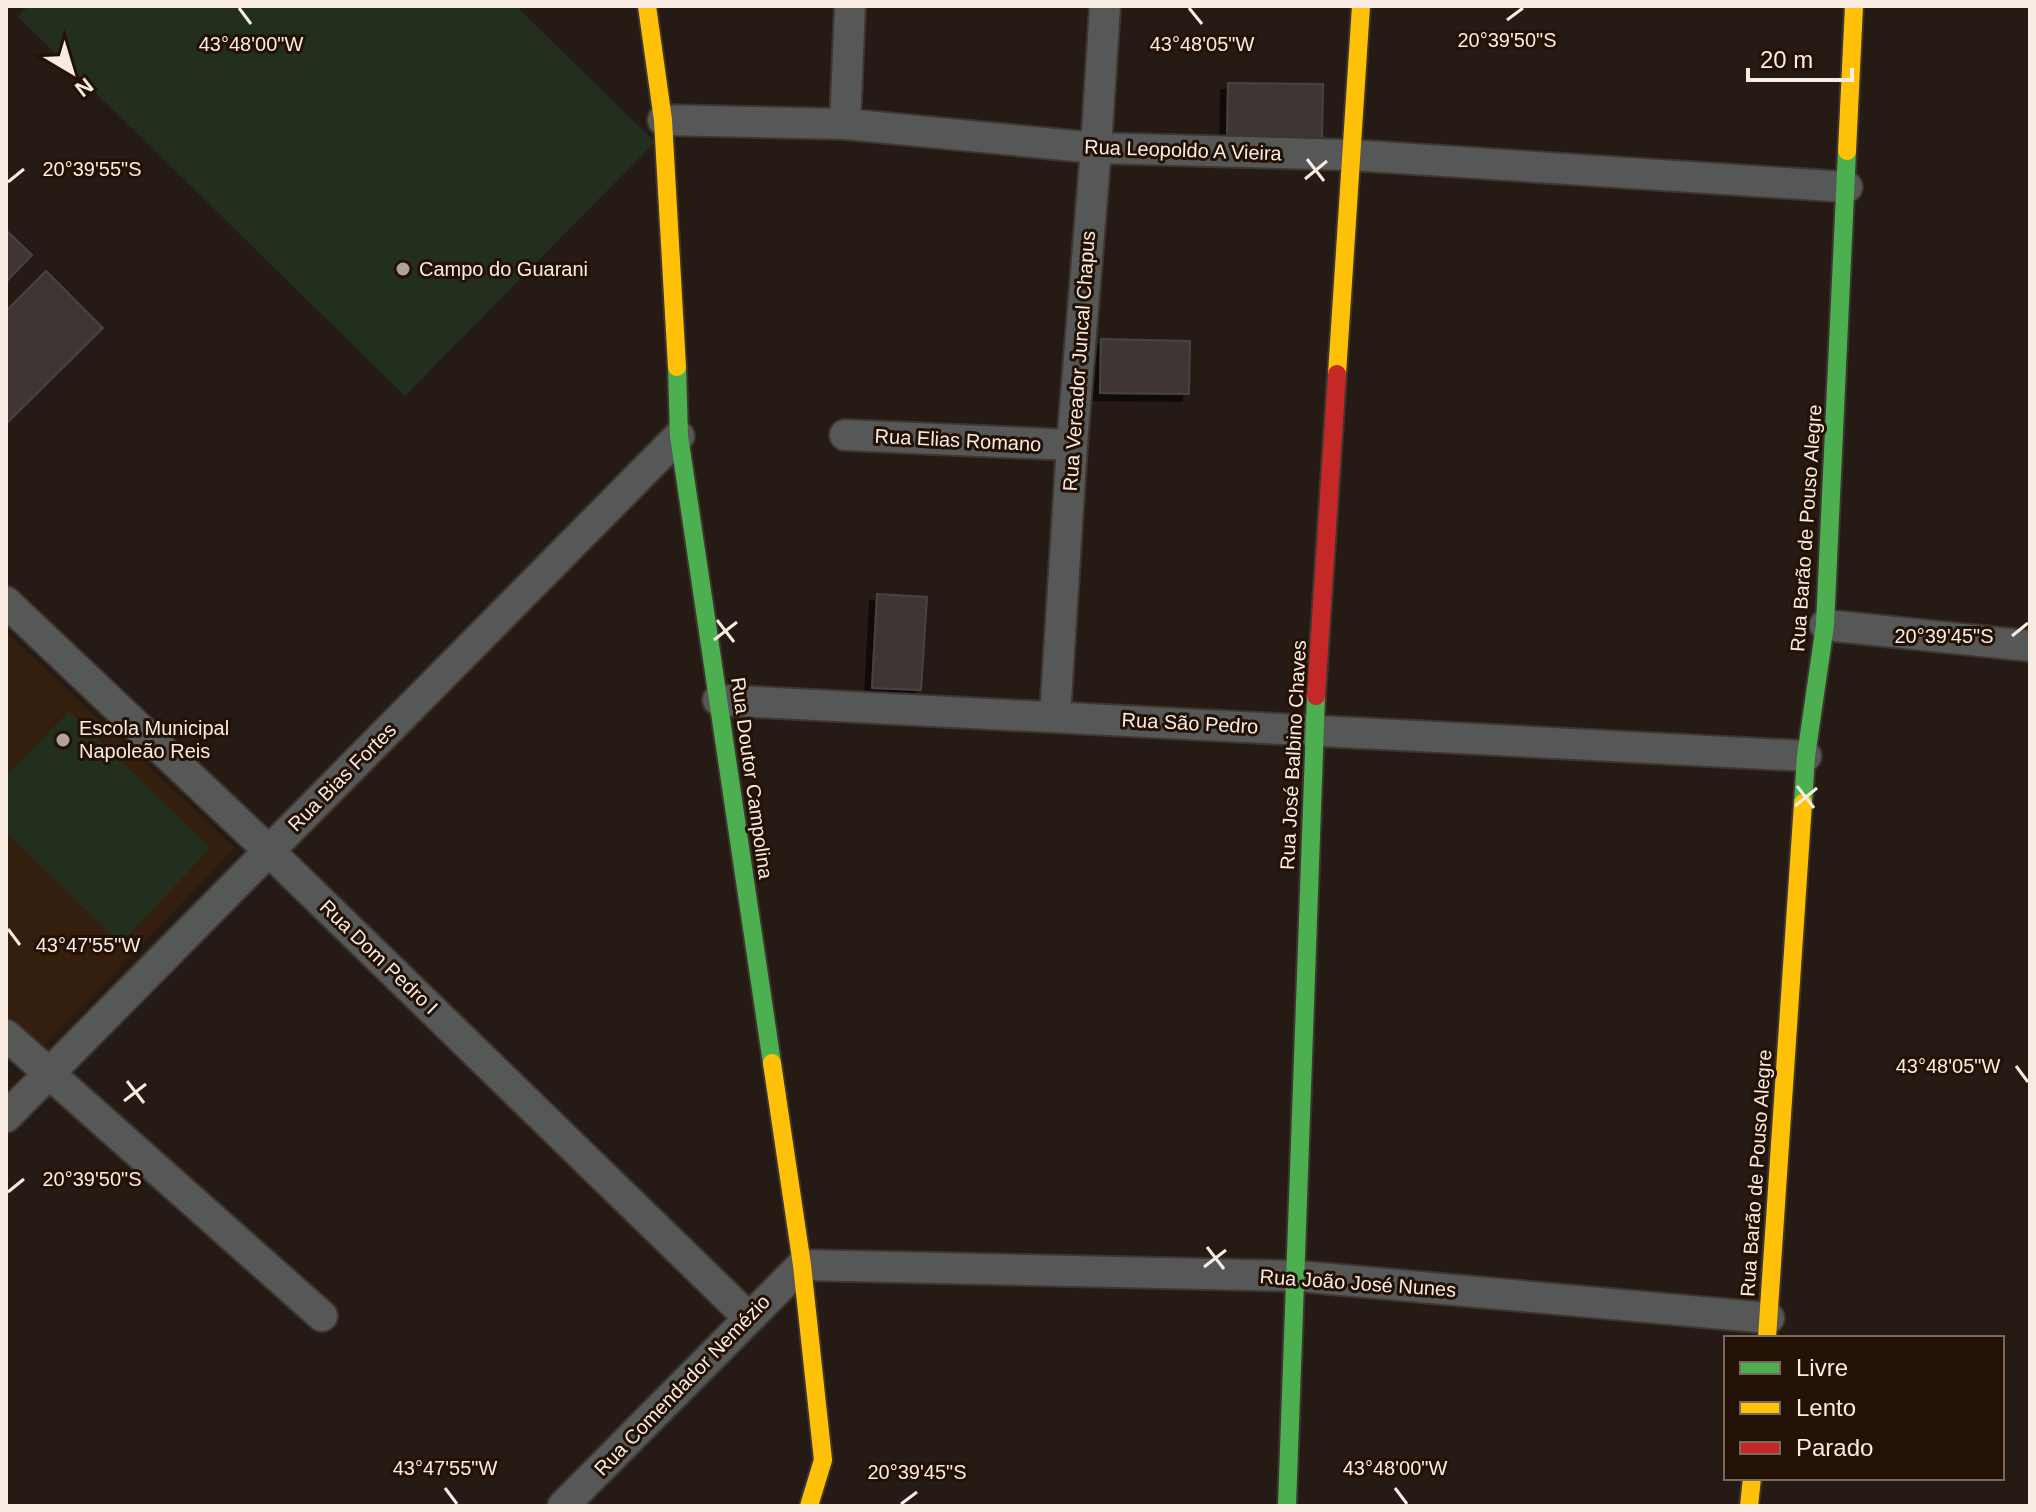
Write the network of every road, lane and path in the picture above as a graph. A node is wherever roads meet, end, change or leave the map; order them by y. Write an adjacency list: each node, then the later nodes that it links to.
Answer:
1 (647, 6): 6 (street, Rua Doutor Campolina)
2 (850, 6): 7 (street)
3 (1105, 6): 8 (street, Rua Vereador Juncal Chapus)
4 (1361, 6): 9 (street, Rua José Balbino Chaves)
5 (1854, 6): 10 (street, Rua Barão de Pouso Alegre)
6 (663, 120): 7 (street, Rua Leopoldo A Vieira); 12 (street, Rua Doutor Campolina)
7 (845, 124): 8 (street, Rua Leopoldo A Vieira)
8 (1096, 148): 9 (street, Rua Leopoldo A Vieira); 13 (street, Rua Vereador Juncal Chapus)
9 (1351, 155): 10 (street, Rua Leopoldo A Vieira); 19 (street, Rua José Balbino Chaves)
10 (1847, 187): 15 (street, Rua Barão de Pouso Alegre)
11 (845, 435): 13 (street, Rua Elias Romano)
12 (679, 436): 17 (street, Rua Doutor Campolina); 21 (street, Rua Bias Fortes)
13 (1072, 445): 18 (street, Rua Vereador Juncal Chapus)
14 (6, 602): 21 (street, Rua Dom Pedro I)
15 (1825, 625): 16 (street); 20 (street, Rua Barão de Pouso Alegre)
16 (2030, 646)
17 (718, 700): 18 (street, Rua São Pedro); 25 (street, Rua Doutor Campolina)
18 (1055, 716): 19 (street, Rua São Pedro)
19 (1314, 729): 20 (street, Rua São Pedro); 26 (street, Rua José Balbino Chaves)
20 (1806, 756): 29 (street, Rua Barão de Pouso Alegre)
21 (269, 851): 23 (street, Rua Bias Fortes); 28 (street, Rua Dom Pedro I)
22 (6, 1035): 23 (street)
23 (49, 1073): 24 (street, Rua Bias Fortes); 27 (street)
24 (6, 1117)
25 (802, 1265): 26 (street, Rua João José Nunes); 28 (street, Rua Comendador Nemézio); 32 (street, Rua Doutor Campolina)
26 (1297, 1276): 29 (street, Rua João José Nunes); 33 (street, Rua José Balbino Chaves)
27 (322, 1316)
28 (748, 1317): 31 (street, Rua Comendador Nemézio)
29 (1768, 1328)
30 (1752, 1480): 34 (street)
31 (563, 1506)
32 (809, 1506)
33 (1287, 1506)
34 (1749, 1506)

